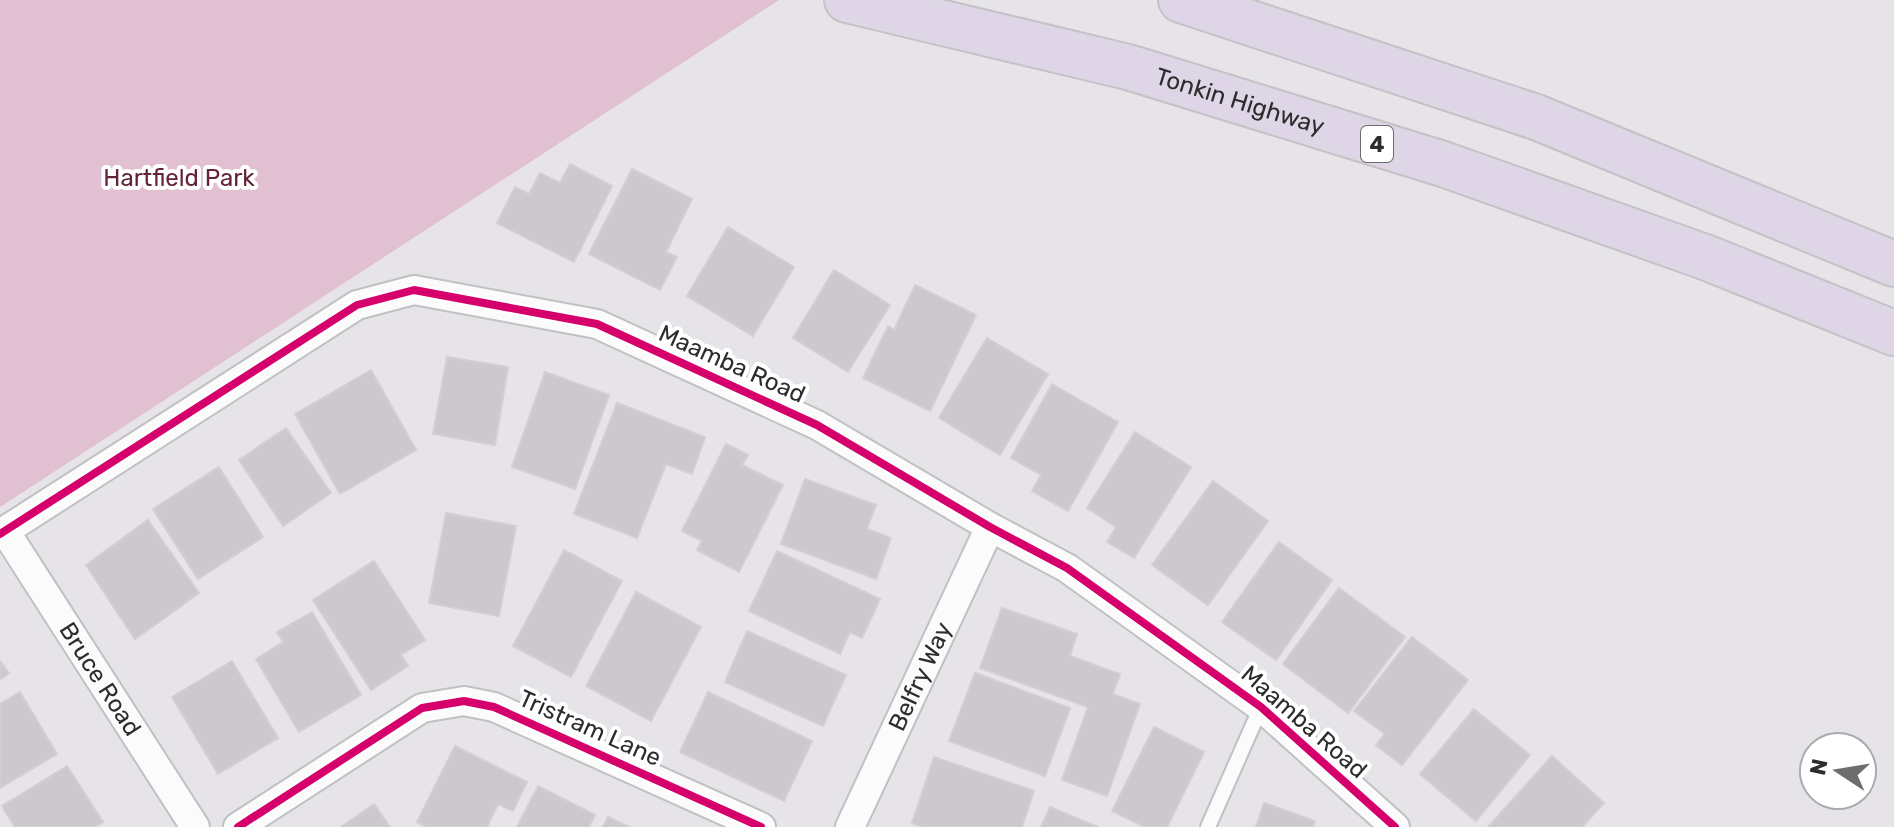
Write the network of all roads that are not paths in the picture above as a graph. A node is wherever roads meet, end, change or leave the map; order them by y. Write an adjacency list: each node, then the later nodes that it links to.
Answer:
1 (847, 0): 4 (highway, Tonkin Highway / 4)
2 (1181, 0): 3 (highway)
3 (1894, 264)
4 (1894, 333)
5 (990, 527): 6 (street, Maamba Road); 7 (street, Maamba Road); 11 (street, Belfry Way)
6 (3, 533): 8 (street, Bruce Road)
7 (1261, 707): 12 (lane); 13 (street, Maamba Road)
8 (195, 827)
9 (238, 827): 10 (street, Tristram Lane)
10 (761, 827)
11 (850, 827)
12 (1208, 827)
13 (1395, 827)

